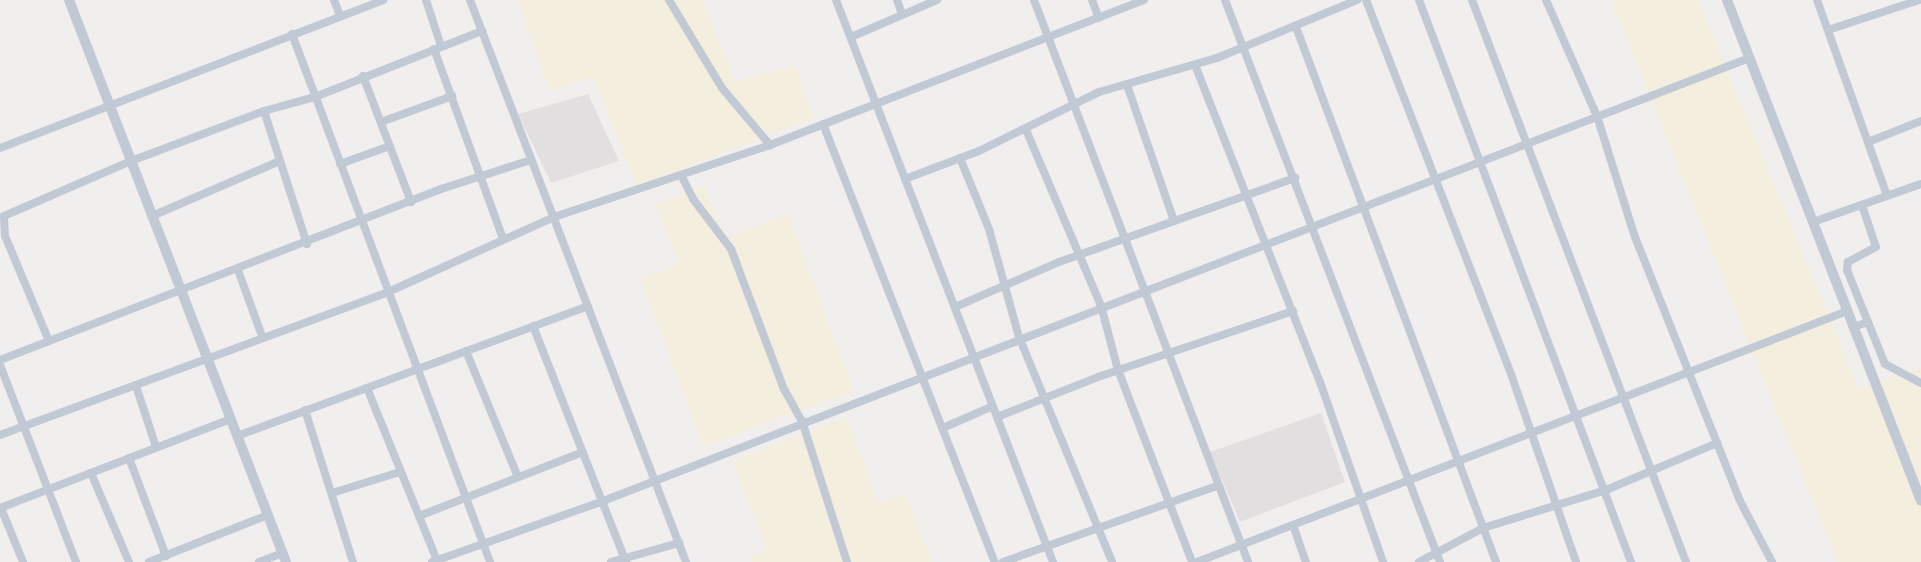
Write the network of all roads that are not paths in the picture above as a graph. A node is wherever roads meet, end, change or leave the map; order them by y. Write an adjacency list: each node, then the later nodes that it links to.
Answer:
1 (69, 0): 40 (street)
2 (334, 0): 23 (street)
3 (383, 0): 23 (street)
4 (426, 0): 31 (street)
5 (470, 0): 27 (street)
6 (669, 0): 50 (street)
7 (836, 0): 29 (street)
8 (897, 0): 22 (street)
9 (937, 0): 22 (street)
10 (1034, 0): 30 (street)
11 (1092, 0): 24 (street)
12 (1144, 0): 24 (street)
13 (1225, 0): 32 (street)
14 (1357, 0): 25 (street)
15 (1366, 0): 62 (street)
16 (1419, 0): 57 (street)
17 (1472, 0): 49 (street)
18 (1546, 0): 43 (street)
19 (1727, 0): 33 (street)
20 (1817, 0): 26 (street)
21 (1919, 0): 26 (street)
22 (902, 14): 29 (street)
23 (340, 16): 28 (street)
24 (1099, 18): 30 (street)
25 (1296, 27): 32 (street); 68 (street)
26 (1828, 30): 48 (street)
27 (482, 31): 31 (street); 54 (street)
28 (292, 34): 38 (street); 40 (street)
29 (851, 37): 39 (street)
30 (1048, 37): 39 (street); 41 (street)
31 (437, 48): 35 (street); 37 (street)
32 (1244, 48): 34 (street); 61 (street)
33 (1749, 58): 43 (street); 73 (street)
34 (1195, 65): 36 (street); 65 (street)
35 (363, 76): 38 (street); 45 (street)
36 (1127, 85): 41 (street); 72 (street)
37 (452, 96): 45 (street); 59 (street)
38 (315, 97): 42 (street); 58 (street)
39 (876, 104): 46 (street); 63 (street)
40 (109, 105): 52 (street); 56 (street)
41 (1075, 106): 47 (street); 76 (street)
42 (264, 111): 55 (street); 56 (street)
43 (1597, 117): 49 (street); 104 (street)
44 (1921, 121): 48 (street)
45 (381, 122): 51 (street)
46 (823, 124): 50 (street); 105 (street)
47 (1026, 130): 53 (street); 80 (street)
48 (1868, 142): 66 (street)
49 (1528, 143): 57 (street); 109 (street)
50 (770, 145): 60 (street)
51 (390, 146): 58 (street); 67 (street)
52 (0, 148)
53 (960, 158): 63 (street); 82 (street)
54 (531, 160): 59 (street); 71 (street)
55 (280, 161): 70 (street); 79 (street)
56 (131, 162): 70 (street); 96 (street)
57 (1477, 162): 62 (street); 113 (street)
58 (341, 164): 74 (street)
59 (478, 177): 67 (street); 77 (street)
60 (682, 177): 71 (street); 116 (street)
61 (1295, 178): 65 (street); 75 (street)
62 (1435, 178): 68 (street); 120 (street)
63 (905, 179): 88 (street)
64 (1921, 184): 66 (street)
65 (1247, 195): 72 (street); 78 (street)
66 (1887, 196): 69 (street)
67 (411, 202): 74 (street)
68 (1365, 205): 75 (street); 126 (street)
69 (1862, 205): 73 (street); 91 (street)
70 (152, 216): 84 (street)
71 (554, 217): 77 (street); 86 (street)
72 (1174, 221): 76 (street)
73 (1813, 222): 89 (street)
74 (363, 223): 79 (street); 85 (street)
75 (1314, 225): 78 (street); 132 (street)
76 (1126, 238): 80 (street); 83 (street)
77 (503, 239): 85 (street)
78 (1265, 243): 83 (street); 90 (street)
79 (307, 244): 81 (street)
80 (1077, 256): 82 (street); 87 (street)
81 (238, 270): 84 (street); 94 (street)
82 (1004, 285): 88 (street); 95 (street)
83 (1146, 289): 87 (street); 99 (street)
84 (181, 291): 96 (street); 101 (street)
85 (388, 292): 94 (street); 102 (street)
86 (588, 306): 92 (street); 131 (street)
87 (1101, 306): 95 (street); 103 (street)
88 (955, 307): 98 (street)
89 (1847, 311): 93 (street); 104 (street)
90 (1293, 312): 99 (street); 138 (street)
91 (1868, 322): 93 (street); 106 (street)
92 (533, 326): 97 (street); 124 (street)
93 (1853, 327): 140 (street)
94 (262, 336): 101 (street)
95 (1019, 337): 98 (street); 110 (street)
96 (50, 341): 100 (street)
97 (466, 351): 102 (street); 130 (street)
98 (973, 355): 105 (street); 111 (street)
99 (1170, 355): 103 (street); 133 (street)
100 (0, 362): 117 (street)
101 (208, 362): 107 (street); 115 (street)
102 (417, 369): 108 (street); 137 (street)
103 (1118, 370): 110 (street); 141 (street)
104 (1690, 373): 109 (street); 122 (street)
105 (923, 374): 116 (street); 118 (street)
106 (1921, 383)
107 (136, 386): 117 (street); 123 (street)
108 (367, 388): 112 (street); 128 (street)
109 (1626, 398): 113 (street); 127 (street)
110 (1045, 399): 114 (street); 147 (street)
111 (993, 406): 114 (street); 118 (street)
112 (305, 410): 121 (street); 136 (street)
113 (1579, 415): 120 (street); 135 (street)
114 (997, 417): 151 (street)
115 (230, 419): 121 (street); 123 (street)
116 (802, 421): 131 (street); 167 (street)
117 (23, 425): 119 (street); 134 (street)
118 (945, 427): 168 (street)
119 (0, 435)
120 (1529, 435): 126 (street); 142 (street)
121 (237, 436): 144 (street)
122 (1717, 443): 127 (street); 182 (street)
123 (156, 447): 125 (street)
124 (583, 452): 130 (street); 139 (street)
125 (129, 458): 129 (street); 153 (street)
126 (1459, 461): 132 (street); 148 (street)
127 (1652, 470): 135 (street); 181 (street)
128 (400, 472): 136 (street); 145 (street)
129 (91, 473): 134 (street); 160 (street)
130 (518, 477): 137 (street)
131 (654, 477): 139 (street); 150 (street)
132 (1410, 480): 138 (street); 155 (street)
133 (1219, 485): 141 (street); 152 (street)
134 (48, 489): 143 (street); 159 (street)
135 (1606, 490): 142 (street); 180 (street)
136 (331, 494): 163 (street)
137 (466, 498): 145 (street); 149 (street)
138 (1361, 499): 146 (street); 176 (street)
139 (603, 501): 149 (street); 156 (street)
140 (1921, 501)
141 (1169, 503): 147 (street); 172 (street)
142 (1555, 505): 148 (street); 179 (street)
143 (0, 508): 158 (street)
144 (268, 515): 153 (street); 154 (street)
145 (419, 516): 157 (street)
146 (1293, 525): 152 (street); 175 (street)
147 (1097, 527): 151 (street); 171 (street)
148 (1483, 528): 155 (street); 178 (street)
149 (482, 543): 157 (street); 164 (street)
150 (679, 543): 156 (street); 166 (street)
151 (1046, 543): 169 (street); 170 (street)
152 (1241, 545): 173 (street); 174 (street)
153 (166, 556): 161 (street)
154 (284, 558): 162 (street)
155 (1438, 558): 177 (street)
156 (625, 560): 165 (street)
157 (435, 561)
158 (23, 562)
159 (76, 562)
160 (129, 562)
161 (149, 562)
162 (259, 562)
163 (353, 562)
164 (489, 562)
165 (611, 562)
166 (686, 562)
167 (846, 562)
168 (995, 562)
169 (1003, 562)
170 (1053, 562)
171 (1112, 562)
172 (1192, 562)
173 (1197, 562)
174 (1248, 562)
175 (1306, 562)
176 (1383, 562)
177 (1419, 562)
178 (1496, 562)
179 (1576, 562)
180 (1631, 562)
181 (1686, 562)
182 (1772, 562)

